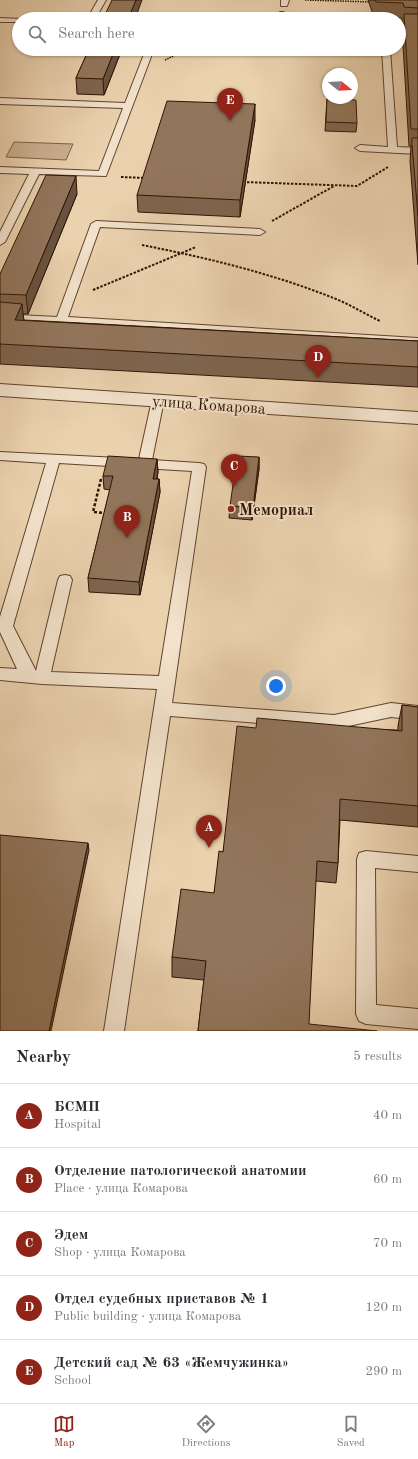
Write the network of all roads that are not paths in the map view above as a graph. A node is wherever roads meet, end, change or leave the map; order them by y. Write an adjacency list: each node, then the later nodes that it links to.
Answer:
1 (102, 0): 2 (lane)
2 (95, 12)
3 (0, 20): 4 (lane)
4 (12, 20)
5 (406, 25): 6 (lane)
6 (418, 26)
7 (147, 56): 10 (lane)
8 (386, 56): 12 (lane)
9 (0, 101): 10 (lane)
10 (129, 106): 15 (lane)
11 (360, 148): 12 (lane)
12 (393, 150): 13 (lane)
13 (418, 151)
14 (0, 170): 15 (lane)
15 (35, 172): 17 (lane)
16 (260, 232): 19 (lane)
17 (0, 242)
18 (0, 317): 19 (lane)
19 (61, 321): 20 (lane)
20 (418, 340)
21 (0, 390): 22 (street, улица Комарова)
22 (158, 400): 23 (street, улица Комарова); 26 (lane)
23 (418, 418)
24 (0, 456): 25 (lane)
25 (54, 459): 26 (lane); 29 (lane)
26 (145, 463): 30 (lane)
27 (65, 580): 29 (lane)
28 (0, 674): 29 (lane)
29 (35, 677): 30 (lane)
30 (166, 683): 31 (lane)
31 (162, 709): 32 (lane); 35 (lane)
32 (418, 713)
33 (418, 864): 34 (lane)
34 (418, 1019)
35 (114, 1031)

